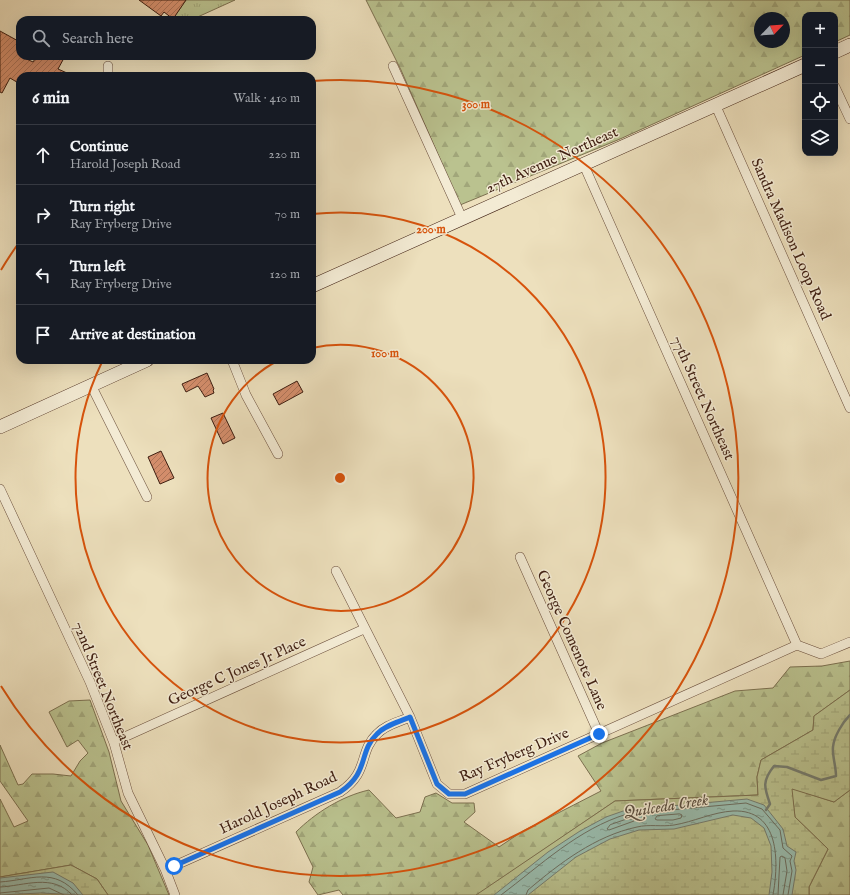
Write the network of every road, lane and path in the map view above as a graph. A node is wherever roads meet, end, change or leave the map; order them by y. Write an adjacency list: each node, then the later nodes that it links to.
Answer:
1 (850, 45): 2 (street)
2 (838, 51)
3 (108, 66): 6 (street)
4 (393, 66): 11 (street)
5 (802, 66): 8 (street, 27th Avenue Northeast)
6 (108, 72)
7 (838, 93): 9 (street)
8 (716, 104): 10 (street, 27th Avenue Northeast); 16 (street, Sandra Madison Loop Road)
9 (850, 119)
10 (583, 163): 11 (street, 27th Avenue Northeast); 25 (street, 77th Street Northeast)
11 (462, 218): 12 (street, 27th Avenue Northeast)
12 (316, 284)
13 (138, 364): 15 (street)
14 (234, 364): 18 (street)
15 (91, 385): 17 (street); 20 (street)
16 (850, 408)
17 (0, 427)
18 (278, 454)
19 (0, 489): 30 (street, 72nd Street Northeast)
20 (146, 497)
21 (520, 557): 27 (street, George Comenote Lane)
22 (336, 571): 23 (street, Ray Fryberg Drive)
23 (364, 629): 26 (street, Ray Fryberg Drive); 28 (street, George C Jones Jr Place)
24 (850, 642): 25 (street)
25 (797, 645): 27 (street, Ray Fryberg Drive)
26 (410, 717): 27 (street, Ray Fryberg Drive); 29 (street, Harold Joseph Road)
27 (599, 734)
28 (120, 739)
29 (174, 866)
30 (175, 895)

